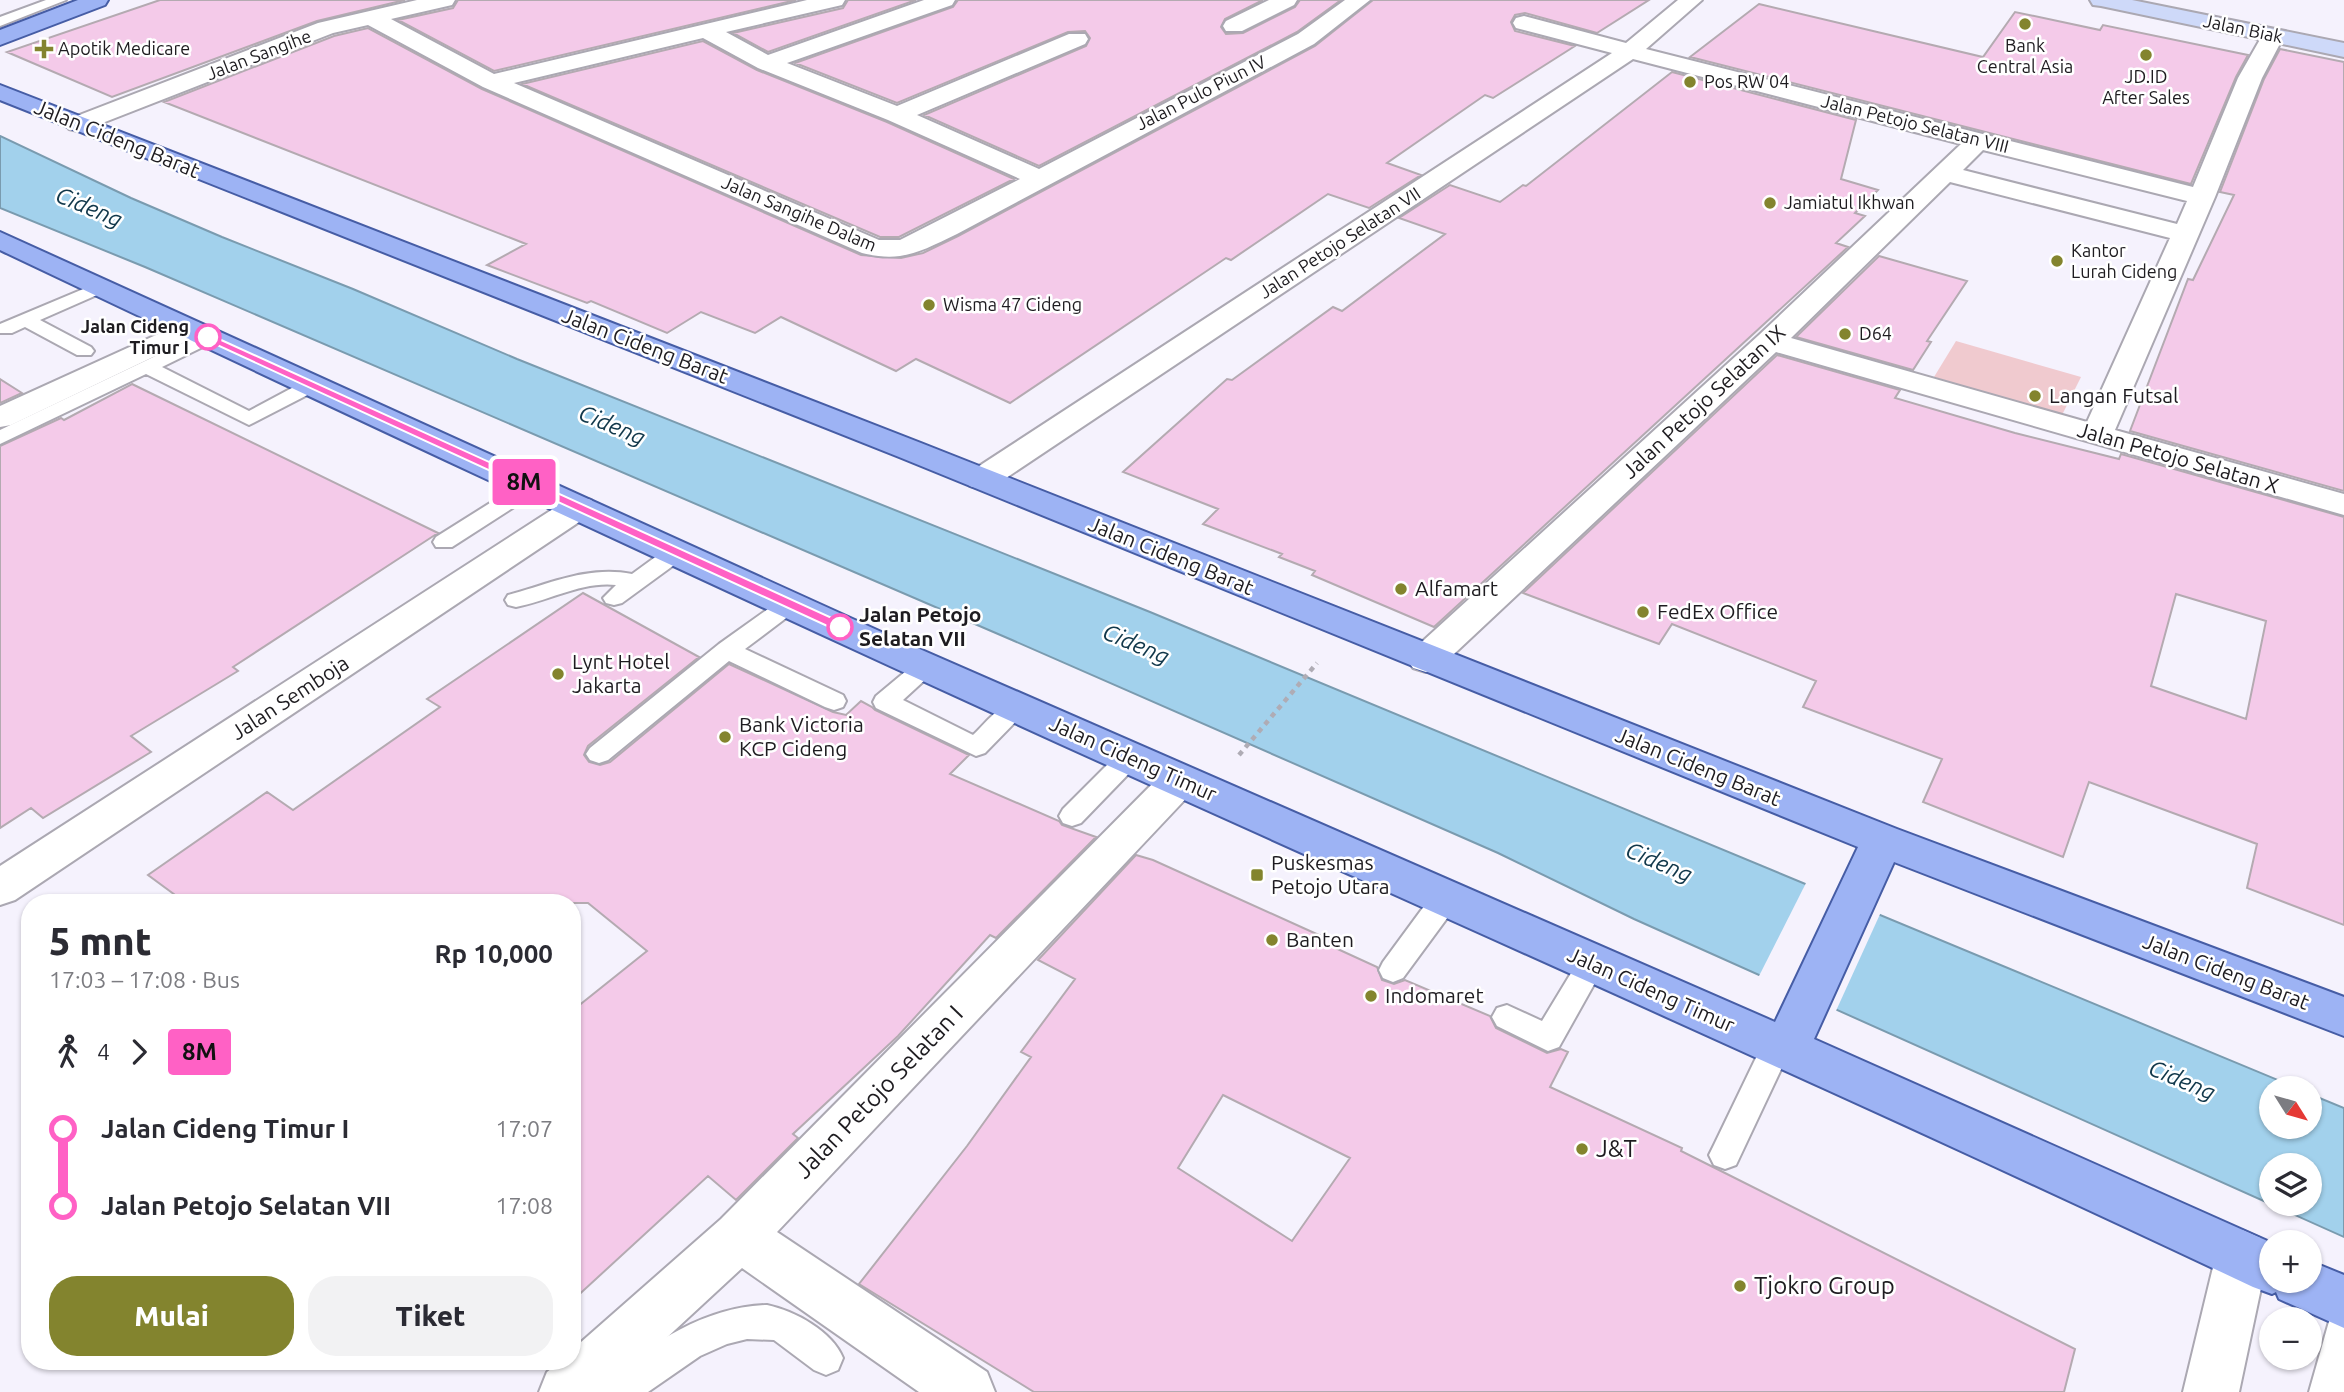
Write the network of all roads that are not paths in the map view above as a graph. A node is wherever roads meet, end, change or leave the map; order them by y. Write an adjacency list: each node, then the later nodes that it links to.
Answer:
1 (20, 0): 11 (lane)
2 (59, 0): 14 (lane)
3 (97, 0): 19 (main road)
4 (444, 0): 13 (street, Jalan Sangihe)
5 (834, 0): 17 (street)
6 (944, 0): 23 (street)
7 (1359, 0): 12 (street, Jalan Pulo Piun IV)
8 (2101, 0): 18 (main road, Jalan Biak)
9 (1284, 1): 12 (street); 16 (street)
10 (1677, 4): 22 (street, Jalan Petojo Selatan VII)
11 (0, 7)
12 (1337, 15): 30 (street, Jalan Pulo Piun IV)
13 (370, 17): 24 (street, Jalan Sangihe Dalam); 27 (street, Jalan Sangihe)
14 (0, 22)
15 (1524, 23): 22 (street, Jalan Petojo Selatan VIII)
16 (1234, 26)
17 (709, 32): 23 (street); 24 (street)
18 (2273, 36): 21 (main road, Jalan Biak); 31 (street)
19 (0, 38)
20 (1077, 39): 26 (street)
21 (2344, 50)
22 (1629, 52): 28 (street, Jalan Petojo Selatan VIII); 45 (street, Jalan Petojo Selatan VII)
23 (766, 62): 26 (street)
24 (491, 82): 30 (street, Jalan Sangihe Dalam)
25 (0, 92): 27 (main road, Jalan Cideng Barat)
26 (897, 115): 30 (street)
27 (78, 124): 45 (main road, Jalan Cideng Barat)
28 (1979, 140): 29 (street, Jalan Petojo Selatan IX); 31 (street, Jalan Petojo Selatan VIII)
29 (1945, 173): 32 (street); 38 (street, Jalan Petojo Selatan IX)
30 (1038, 178)
31 (2202, 197): 32 (street)
32 (2185, 234): 43 (street)
33 (0, 240): 34 (main road, Jalan Cideng Timur)
34 (100, 287): 35 (lane); 37 (main road, Jalan Cideng Timur)
35 (25, 320): 36 (lane); 39 (lane)
36 (5, 329)
37 (199, 333): 40 (lane); 41 (main road, Jalan Cideng Timur); 42 (street)
38 (1770, 341): 43 (street, Jalan Petojo Selatan X); 56 (street, Jalan Petojo Selatan IX)
39 (83, 351)
40 (147, 367): 41 (lane); 44 (lane)
41 (312, 385): 46 (main road, Jalan Cideng Timur)
42 (0, 418)
43 (2097, 435): 47 (street, Jalan Petojo Selatan X)
44 (0, 438)
45 (982, 479): 56 (main road, Jalan Cideng Barat)
46 (532, 486): 48 (main road, Jalan Cideng Timur); 49 (lane)
47 (2344, 505)
48 (579, 507): 50 (main road, Jalan Cideng Timur); 65 (street, Jalan Semboja)
49 (444, 542)
50 (677, 552): 51 (lane); 54 (main road, Jalan Cideng Timur)
51 (637, 582): 52 (lane); 53 (lane)
52 (614, 598)
53 (516, 600)
54 (790, 604): 55 (lane); 57 (main road, Jalan Cideng Timur)
55 (727, 650): 58 (lane); 60 (lane)
56 (1426, 659): 64 (main road, Jalan Cideng Barat)
57 (927, 667): 59 (main road, Jalan Cideng Timur); 59 (lane)
58 (834, 701)
59 (1017, 708): 61 (main road, Jalan Cideng Timur)
60 (599, 754)
61 (1130, 758): 62 (main road, Jalan Cideng Timur); 63 (lane)
62 (1180, 780): 66 (main road, Jalan Cideng Timur); 73 (street, Jalan Petojo Selatan I)
63 (1072, 816)
64 (1877, 852): 70 (main road, Jalan Cideng Barat); 71 (main road)
65 (0, 888)
66 (1446, 898): 67 (main road, Jalan Cideng Timur); 68 (lane)
67 (1592, 963): 69 (lane); 71 (main road, Jalan Cideng Timur)
68 (1392, 970)
69 (1507, 1017)
70 (2344, 1017)
71 (1790, 1035): 72 (lane); 74 (main road, Jalan Cideng Timur)
72 (1725, 1155)
73 (739, 1236): 79 (street, Jalan Petojo Selatan I); 81 (street)
74 (2257, 1262): 82 (street)
75 (2322, 1292): 76 (main road)
76 (2344, 1302)
77 (2344, 1323): 83 (lane)
78 (826, 1358): 80 (lane)
79 (567, 1392)
80 (620, 1392)
81 (967, 1392)
82 (2210, 1392)
83 (2328, 1392)

